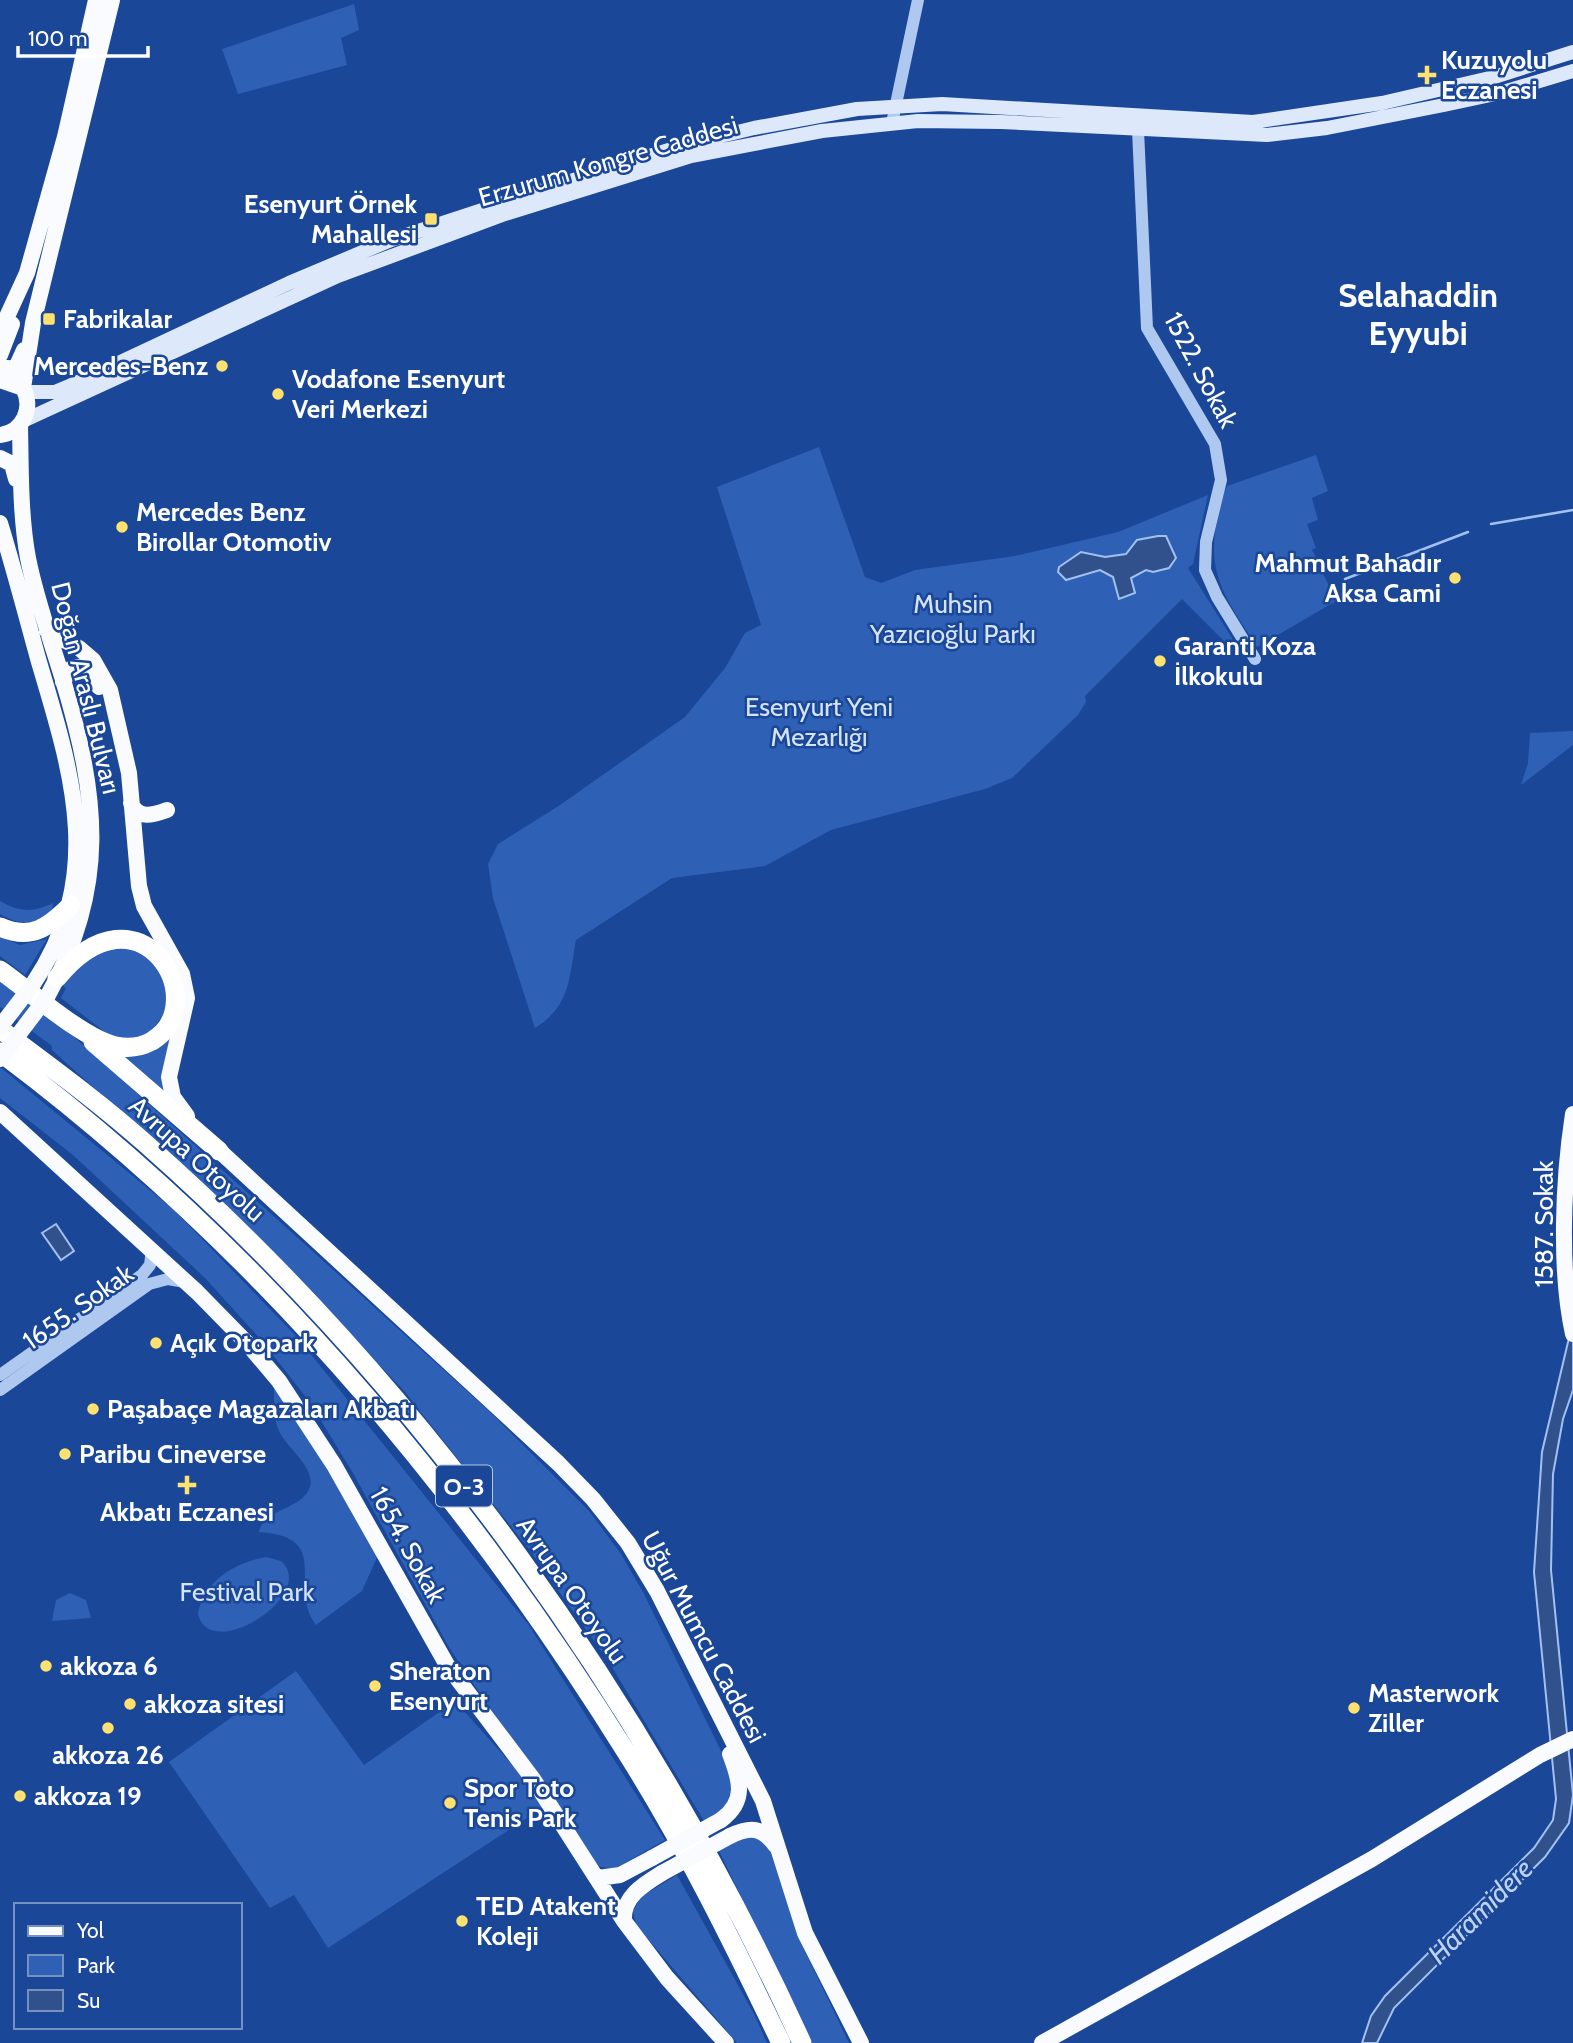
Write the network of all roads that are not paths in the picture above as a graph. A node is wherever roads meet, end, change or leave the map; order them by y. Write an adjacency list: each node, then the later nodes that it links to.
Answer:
1 (96, 0): 11 (main road)
2 (112, 0): 12 (main road)
3 (918, 0): 8 (street)
4 (1573, 52): 6 (main road, Erzurum Kongre Caddesi)
5 (1573, 71): 7 (main road, Erzurum Kongre Caddesi)
6 (1494, 77): 7 (street); 8 (main road, Erzurum Kongre Caddesi)
7 (1500, 93): 10 (main road, Erzurum Kongre Caddesi)
8 (893, 105): 9 (street); 17 (main road, Erzurum Kongre Caddesi)
9 (891, 122): 10 (main road, Erzurum Kongre Caddesi); 18 (main road, Erzurum Kongre Caddesi)
10 (1138, 130): 25 (street, 1522. Sokak)
11 (22, 288): 13 (main road); 14 (main road)
12 (33, 323): 15 (main road); 17 (main road)
13 (0, 332)
14 (0, 355)
15 (0, 366)
16 (0, 380): 17 (main road)
17 (24, 390): 18 (main road, Doğan Araslı Bulvarı)
18 (22, 423): 19 (main road); 22 (main road, Doğan Araslı Bulvarı)
19 (0, 435)
20 (0, 458): 22 (main road)
21 (0, 523): 28 (main road, Doğan Araslı Bulvarı)
22 (28, 557): 23 (main road, Doğan Araslı Bulvarı)
23 (47, 631): 24 (main road); 26 (main road, Doğan Araslı Bulvarı)
24 (79, 648): 26 (main road); 27 (main road)
25 (1255, 659)
26 (67, 675): 27 (main road); 31 (main road, Doğan Araslı Bulvarı)
27 (132, 801): 38 (main road, Uğur Mumcu Caddesi)
28 (71, 905): 29 (highway); 33 (main road, Doğan Araslı Bulvarı, bridge)
29 (0, 927)
30 (0, 970): 32 (highway)
31 (57, 978): 32 (main road, Doğan Araslı Bulvarı); 32 (highway)
32 (51, 1003): 35 (main road, Doğan Araslı Bulvarı, bridge); 38 (highway)
33 (0, 1028): 51 (highway, Avrupa Otoyolu / O-3)
34 (0, 1052): 50 (highway, Avrupa Otoyolu / O-3)
35 (0, 1059)
36 (0, 1112): 39 (main road, 1654. Sokak)
37 (1573, 1114): 41 (main road, 1587. Sokak)
38 (219, 1151): 44 (main road, Uğur Mumcu Caddesi)
39 (152, 1249): 40 (main road, 1654. Sokak); 42 (street, 1655. Sokak)
40 (188, 1283): 43 (street, 1655. Sokak); 47 (main road, 1654. Sokak)
41 (1573, 1334)
42 (0, 1375)
43 (0, 1390)
44 (710, 1699): 46 (main road, Uğur Mumcu Caddesi); 47 (main road, bridge)
45 (1573, 1740): 53 (main road)
46 (779, 1851): 48 (main road, bridge); 52 (main road, Uğur Mumcu Caddesi)
47 (598, 1878): 48 (main road, 1654. Sokak)
48 (624, 1921): 49 (main road, 1654. Sokak)
49 (726, 2043)
50 (781, 2043)
51 (802, 2043)
52 (861, 2043)
53 (1042, 2043)

